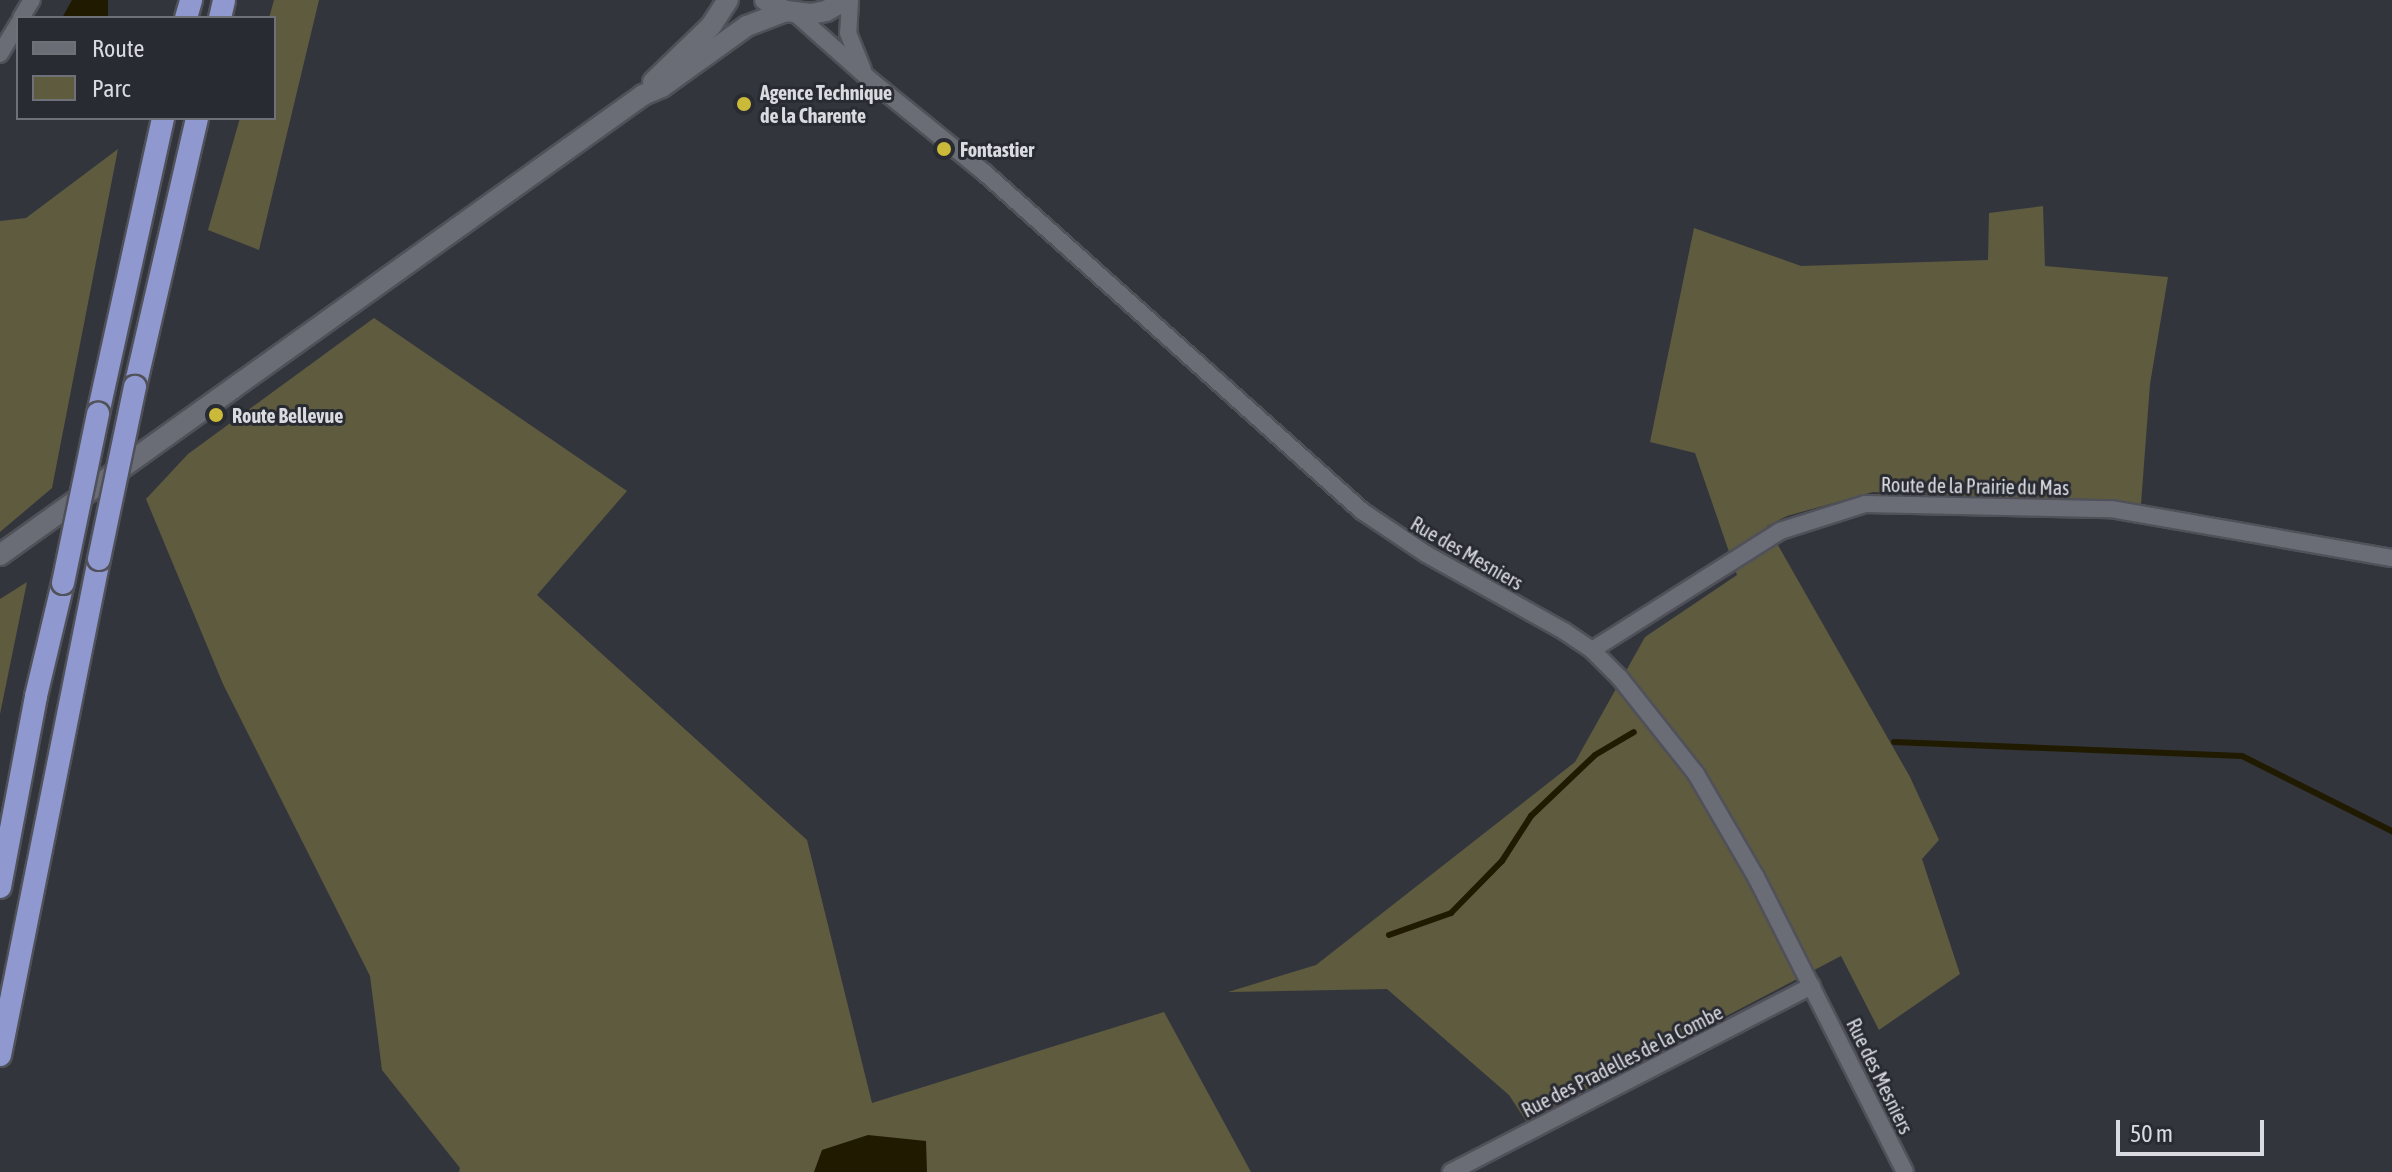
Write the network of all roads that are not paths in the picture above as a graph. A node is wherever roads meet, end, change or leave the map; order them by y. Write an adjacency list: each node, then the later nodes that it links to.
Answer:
1 (728, 0): 8 (street)
2 (765, 0): 4 (street)
3 (848, 0): 4 (street); 7 (street, Rue des Mesniers)
4 (791, 13): 7 (street, Rue des Mesniers); 8 (street)
5 (16, 27): 6 (street)
6 (0, 54)
7 (868, 78): 13 (street, Rue des Mesniers)
8 (643, 95): 11 (street)
9 (163, 120): 14 (highway, bridge)
10 (197, 120): 16 (highway, bridge)
11 (0, 555)
12 (2392, 558): 13 (street, Route de la Prairie du Mas)
13 (1592, 650): 15 (street, Rue des Mesniers)
14 (0, 887)
15 (1812, 986): 17 (street, Rue des Pradelles de la Combe); 18 (street, Rue des Mesniers)
16 (0, 1055)
17 (1451, 1172)
18 (1905, 1172)

